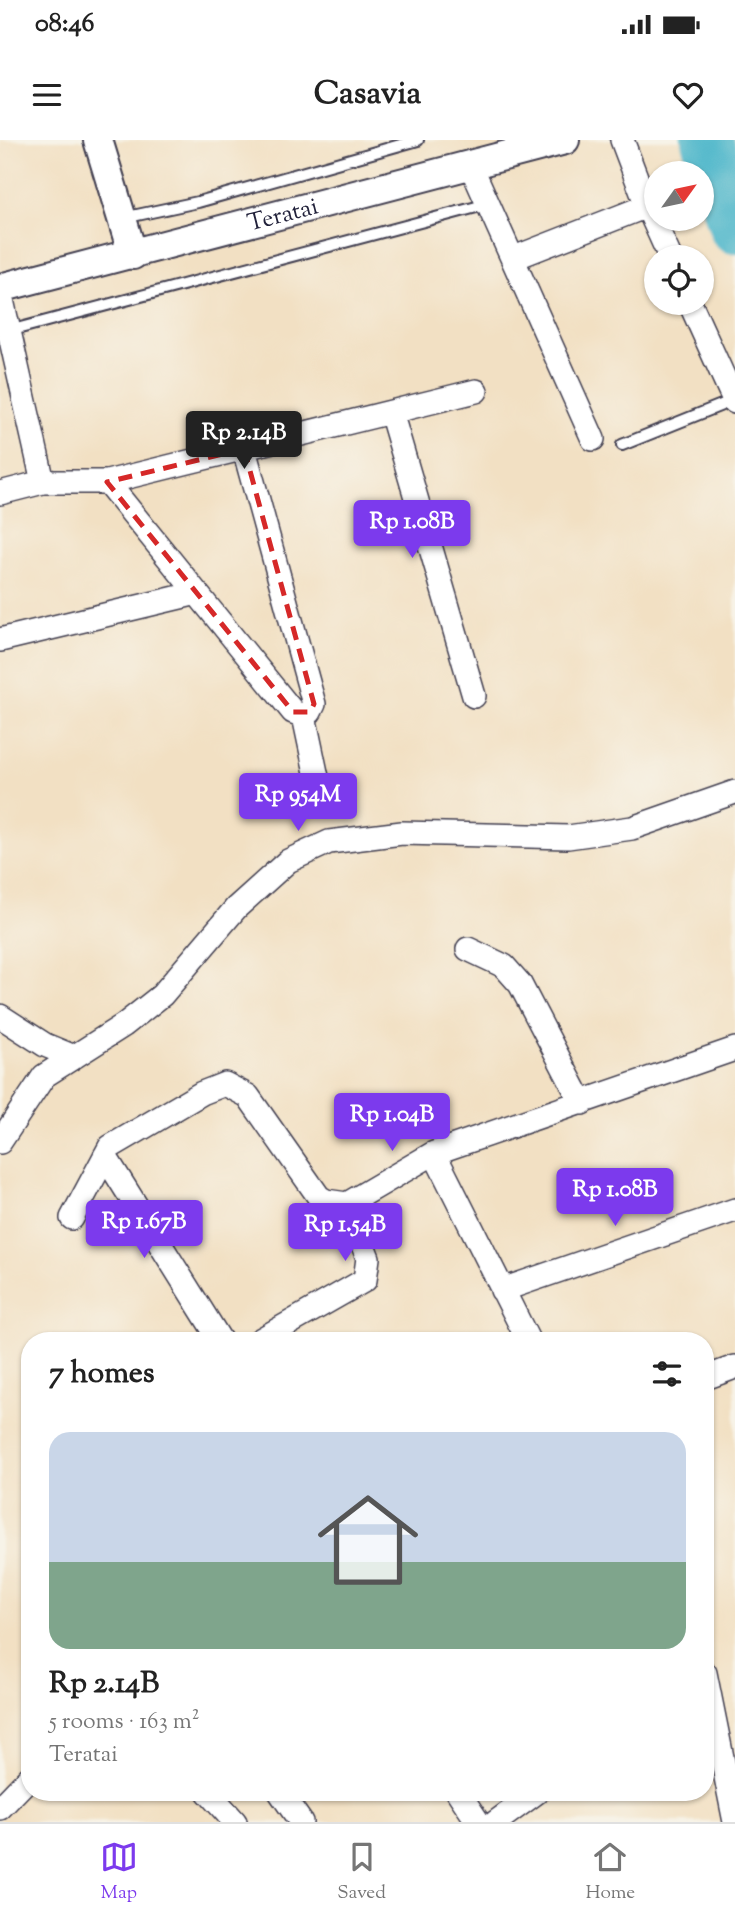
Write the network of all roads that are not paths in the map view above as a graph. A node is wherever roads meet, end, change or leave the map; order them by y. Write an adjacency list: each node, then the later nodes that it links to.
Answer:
1 (98, 140): 9 (street)
2 (418, 140): 9 (lane)
3 (565, 140): 5 (street, Teratai)
4 (622, 140): 6 (street)
5 (471, 166): 7 (street); 10 (street, Teratai)
6 (644, 198)
7 (488, 204): 11 (street); 14 (lane)
8 (644, 207): 11 (street)
9 (122, 218): 10 (street)
10 (133, 255): 12 (street, Teratai)
11 (514, 258): 18 (street)
12 (0, 289): 14 (street)
13 (696, 315): 16 (street)
14 (9, 331): 21 (street)
15 (476, 391): 17 (street)
16 (735, 401): 19 (lane)
17 (391, 412): 20 (street); 26 (street)
18 (593, 439)
19 (622, 445)
20 (244, 449): 22 (street); 27 (street)
21 (43, 482): 22 (street); 23 (street)
22 (107, 482): 24 (street)
23 (0, 493)
24 (197, 593): 25 (street); 27 (street)
25 (0, 640)
26 (474, 696)
27 (304, 716): 29 (street)
28 (735, 792): 33 (street)
29 (322, 801)
30 (468, 950): 34 (street)
31 (0, 1016): 33 (street)
32 (735, 1049): 34 (street)
33 (74, 1057): 35 (street)
34 (582, 1103): 36 (street)
35 (0, 1142)
36 (434, 1153): 38 (street); 41 (street)
37 (105, 1156): 38 (street); 40 (street); 42 (street)
38 (347, 1204): 43 (street)
39 (735, 1210): 41 (street)
40 (72, 1218)
41 (502, 1290): 44 (street)
42 (215, 1332)
43 (274, 1332)
44 (524, 1332)
45 (735, 1367): 46 (street)
46 (714, 1375)
47 (714, 1720): 58 (street)
48 (21, 1789): 53 (street)
49 (216, 1801): 54 (street)
50 (286, 1801): 55 (street)
51 (464, 1801): 56 (street)
52 (525, 1801): 57 (street)
53 (5, 1809)
54 (235, 1822)
55 (300, 1822)
56 (478, 1822)
57 (496, 1822)
58 (735, 1822)

